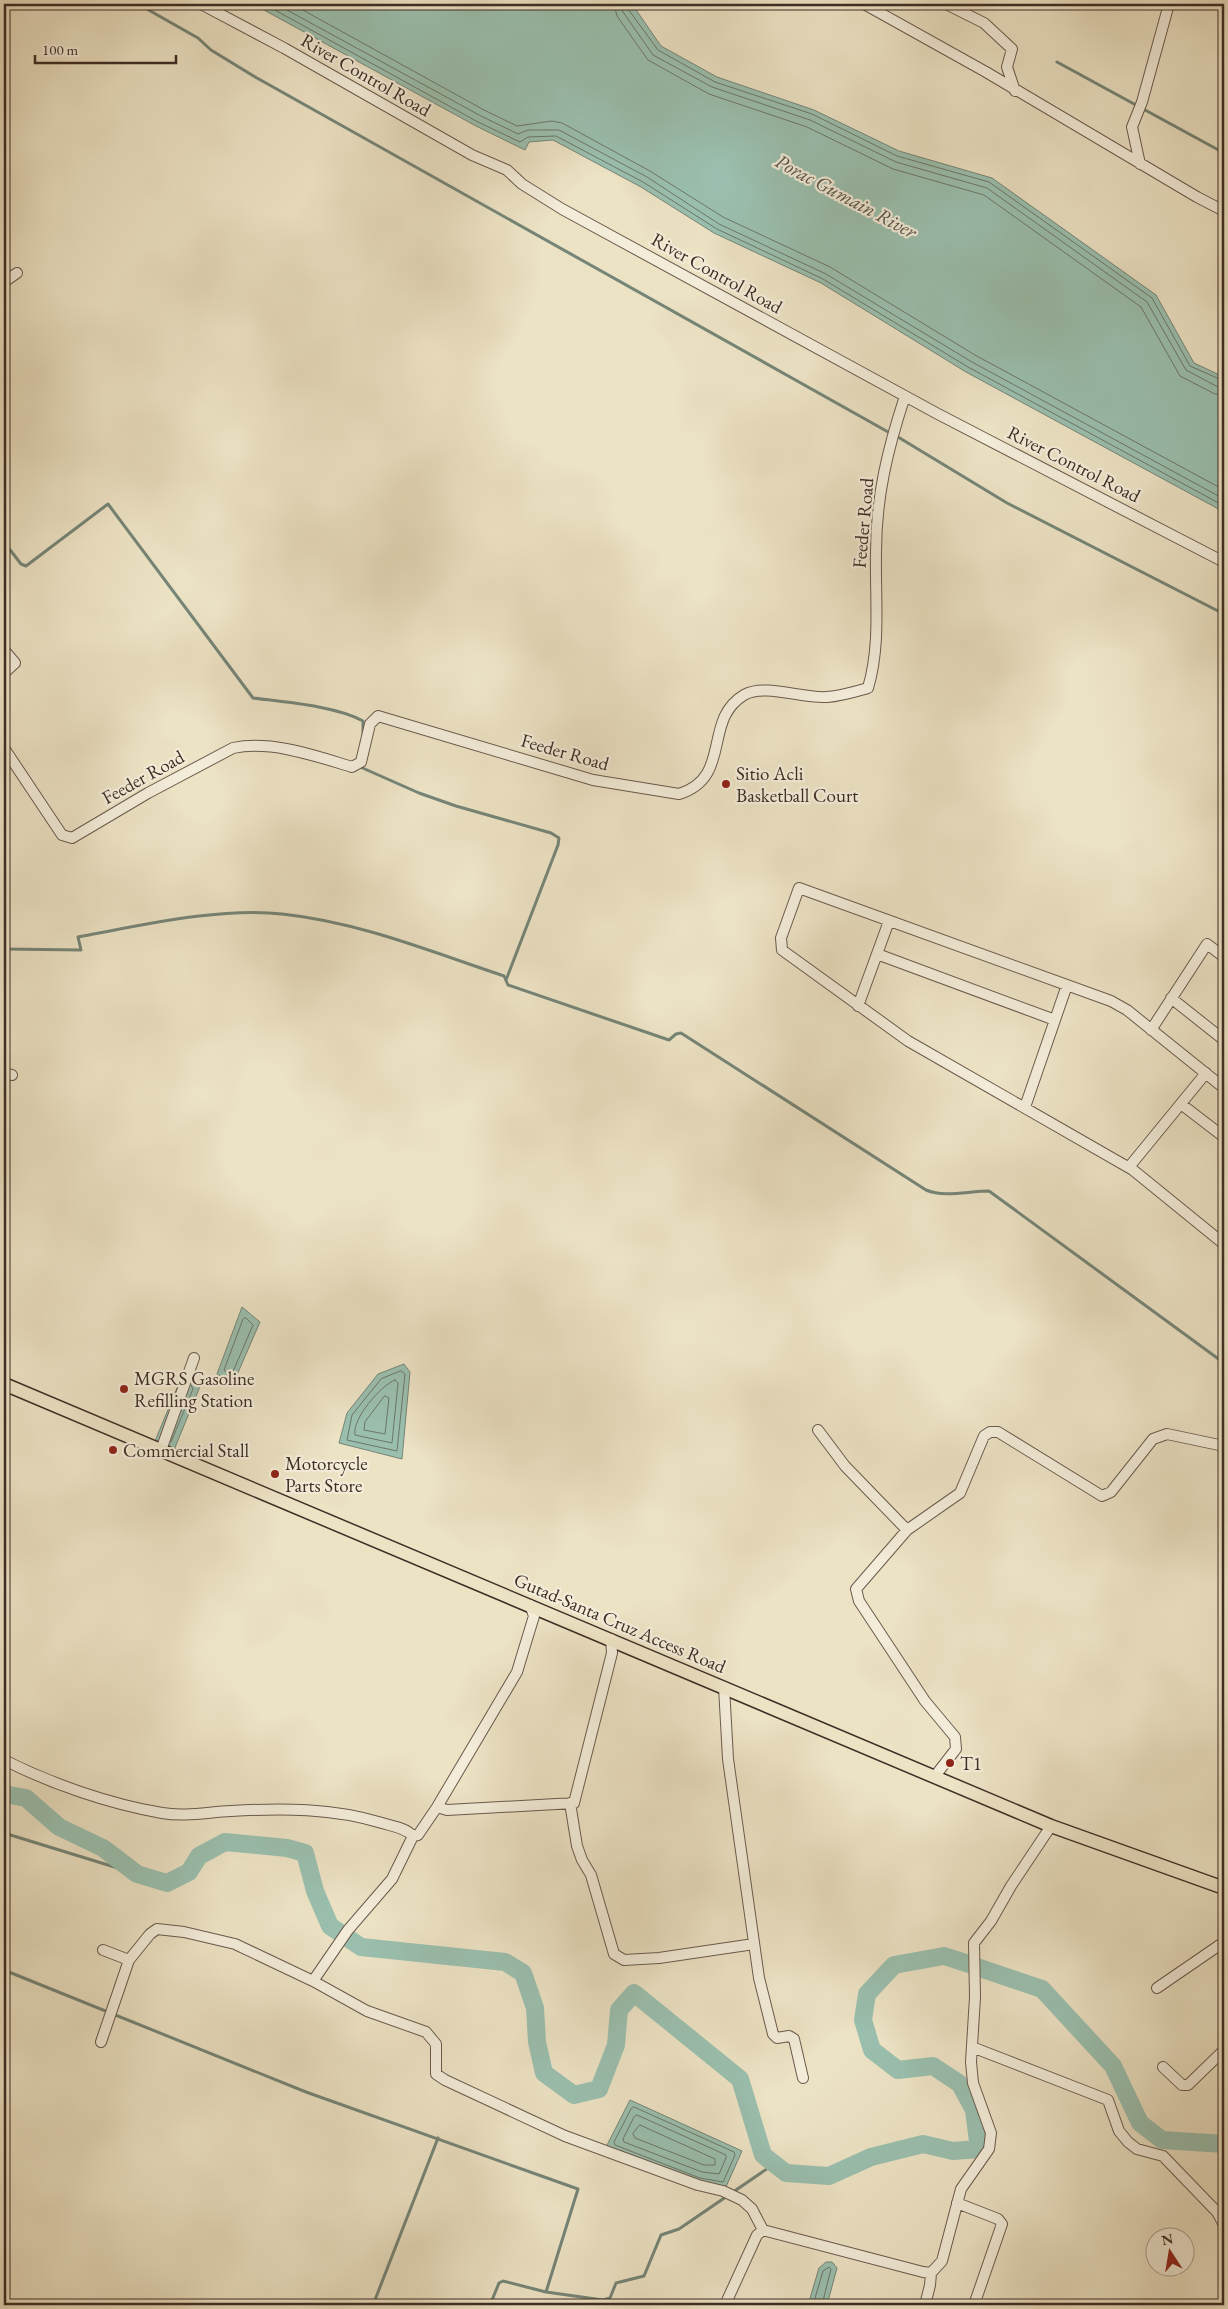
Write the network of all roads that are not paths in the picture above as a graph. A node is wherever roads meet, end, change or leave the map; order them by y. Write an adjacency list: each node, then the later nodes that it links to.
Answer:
1 (201, 4): 10 (street, River Control Road)
2 (864, 4): 5 (street)
3 (946, 4): 5 (street)
4 (1169, 4): 6 (street)
5 (1015, 91): 6 (street)
6 (1140, 164): 7 (street)
7 (1224, 211)
8 (17, 273): 9 (street)
9 (4, 282)
10 (905, 396): 11 (street, River Control Road); 14 (street, Feeder Road)
11 (1224, 562)
12 (4, 650): 13 (street)
13 (4, 673)
14 (4, 748)
15 (889, 921): 16 (street); 18 (street); 20 (street)
16 (877, 954): 20 (street); 21 (street)
17 (1224, 957): 19 (street)
18 (1067, 985): 21 (street); 22 (street)
19 (1171, 998): 22 (street); 23 (street)
20 (858, 1006): 27 (street)
21 (1055, 1020): 27 (street)
22 (1151, 1030): 24 (street)
23 (1224, 1040)
24 (1206, 1073): 25 (street); 26 (street)
25 (1224, 1088)
26 (1181, 1104): 28 (street); 29 (street)
27 (1025, 1106): 29 (street)
28 (1224, 1137)
29 (1129, 1167): 30 (street)
30 (1224, 1244)
31 (194, 1358): 35 (street)
32 (4, 1384): 35 (main road, Gutad-Santa Cruz Access Road)
33 (818, 1430): 36 (street)
34 (1224, 1446): 36 (street)
35 (161, 1450): 37 (main road, Gutad-Santa Cruz Access Road)
36 (907, 1530): 41 (street)
37 (530, 1605): 38 (main road, Gutad-Santa Cruz Access Road); 43 (street)
38 (611, 1639): 39 (main road, Gutad-Santa Cruz Access Road); 42 (street)
39 (724, 1687): 41 (main road, Gutad-Santa Cruz Access Road); 48 (street)
40 (4, 1760): 45 (street)
41 (935, 1776): 44 (main road, Gutad-Santa Cruz Access Road)
42 (570, 1803): 43 (street); 48 (street)
43 (437, 1807): 45 (street)
44 (1051, 1826): 46 (main road, Gutad-Santa Cruz Access Road); 54 (street)
45 (413, 1836): 51 (street)
46 (1224, 1888)
47 (1224, 1942): 52 (street)
48 (754, 1944): 57 (street)
49 (102, 1950): 50 (street)
50 (129, 1960): 51 (street); 53 (street)
51 (314, 1979): 60 (street)
52 (1157, 1988)
53 (101, 2042)
54 (972, 2046): 58 (street); 59 (street)
55 (1224, 2050): 56 (street)
56 (1163, 2067)
57 (803, 2078)
58 (957, 2203): 61 (street); 64 (street)
59 (1224, 2225)
60 (763, 2230): 61 (street); 62 (street)
61 (931, 2273): 63 (street)
62 (725, 2305)
63 (925, 2305)
64 (974, 2305)

